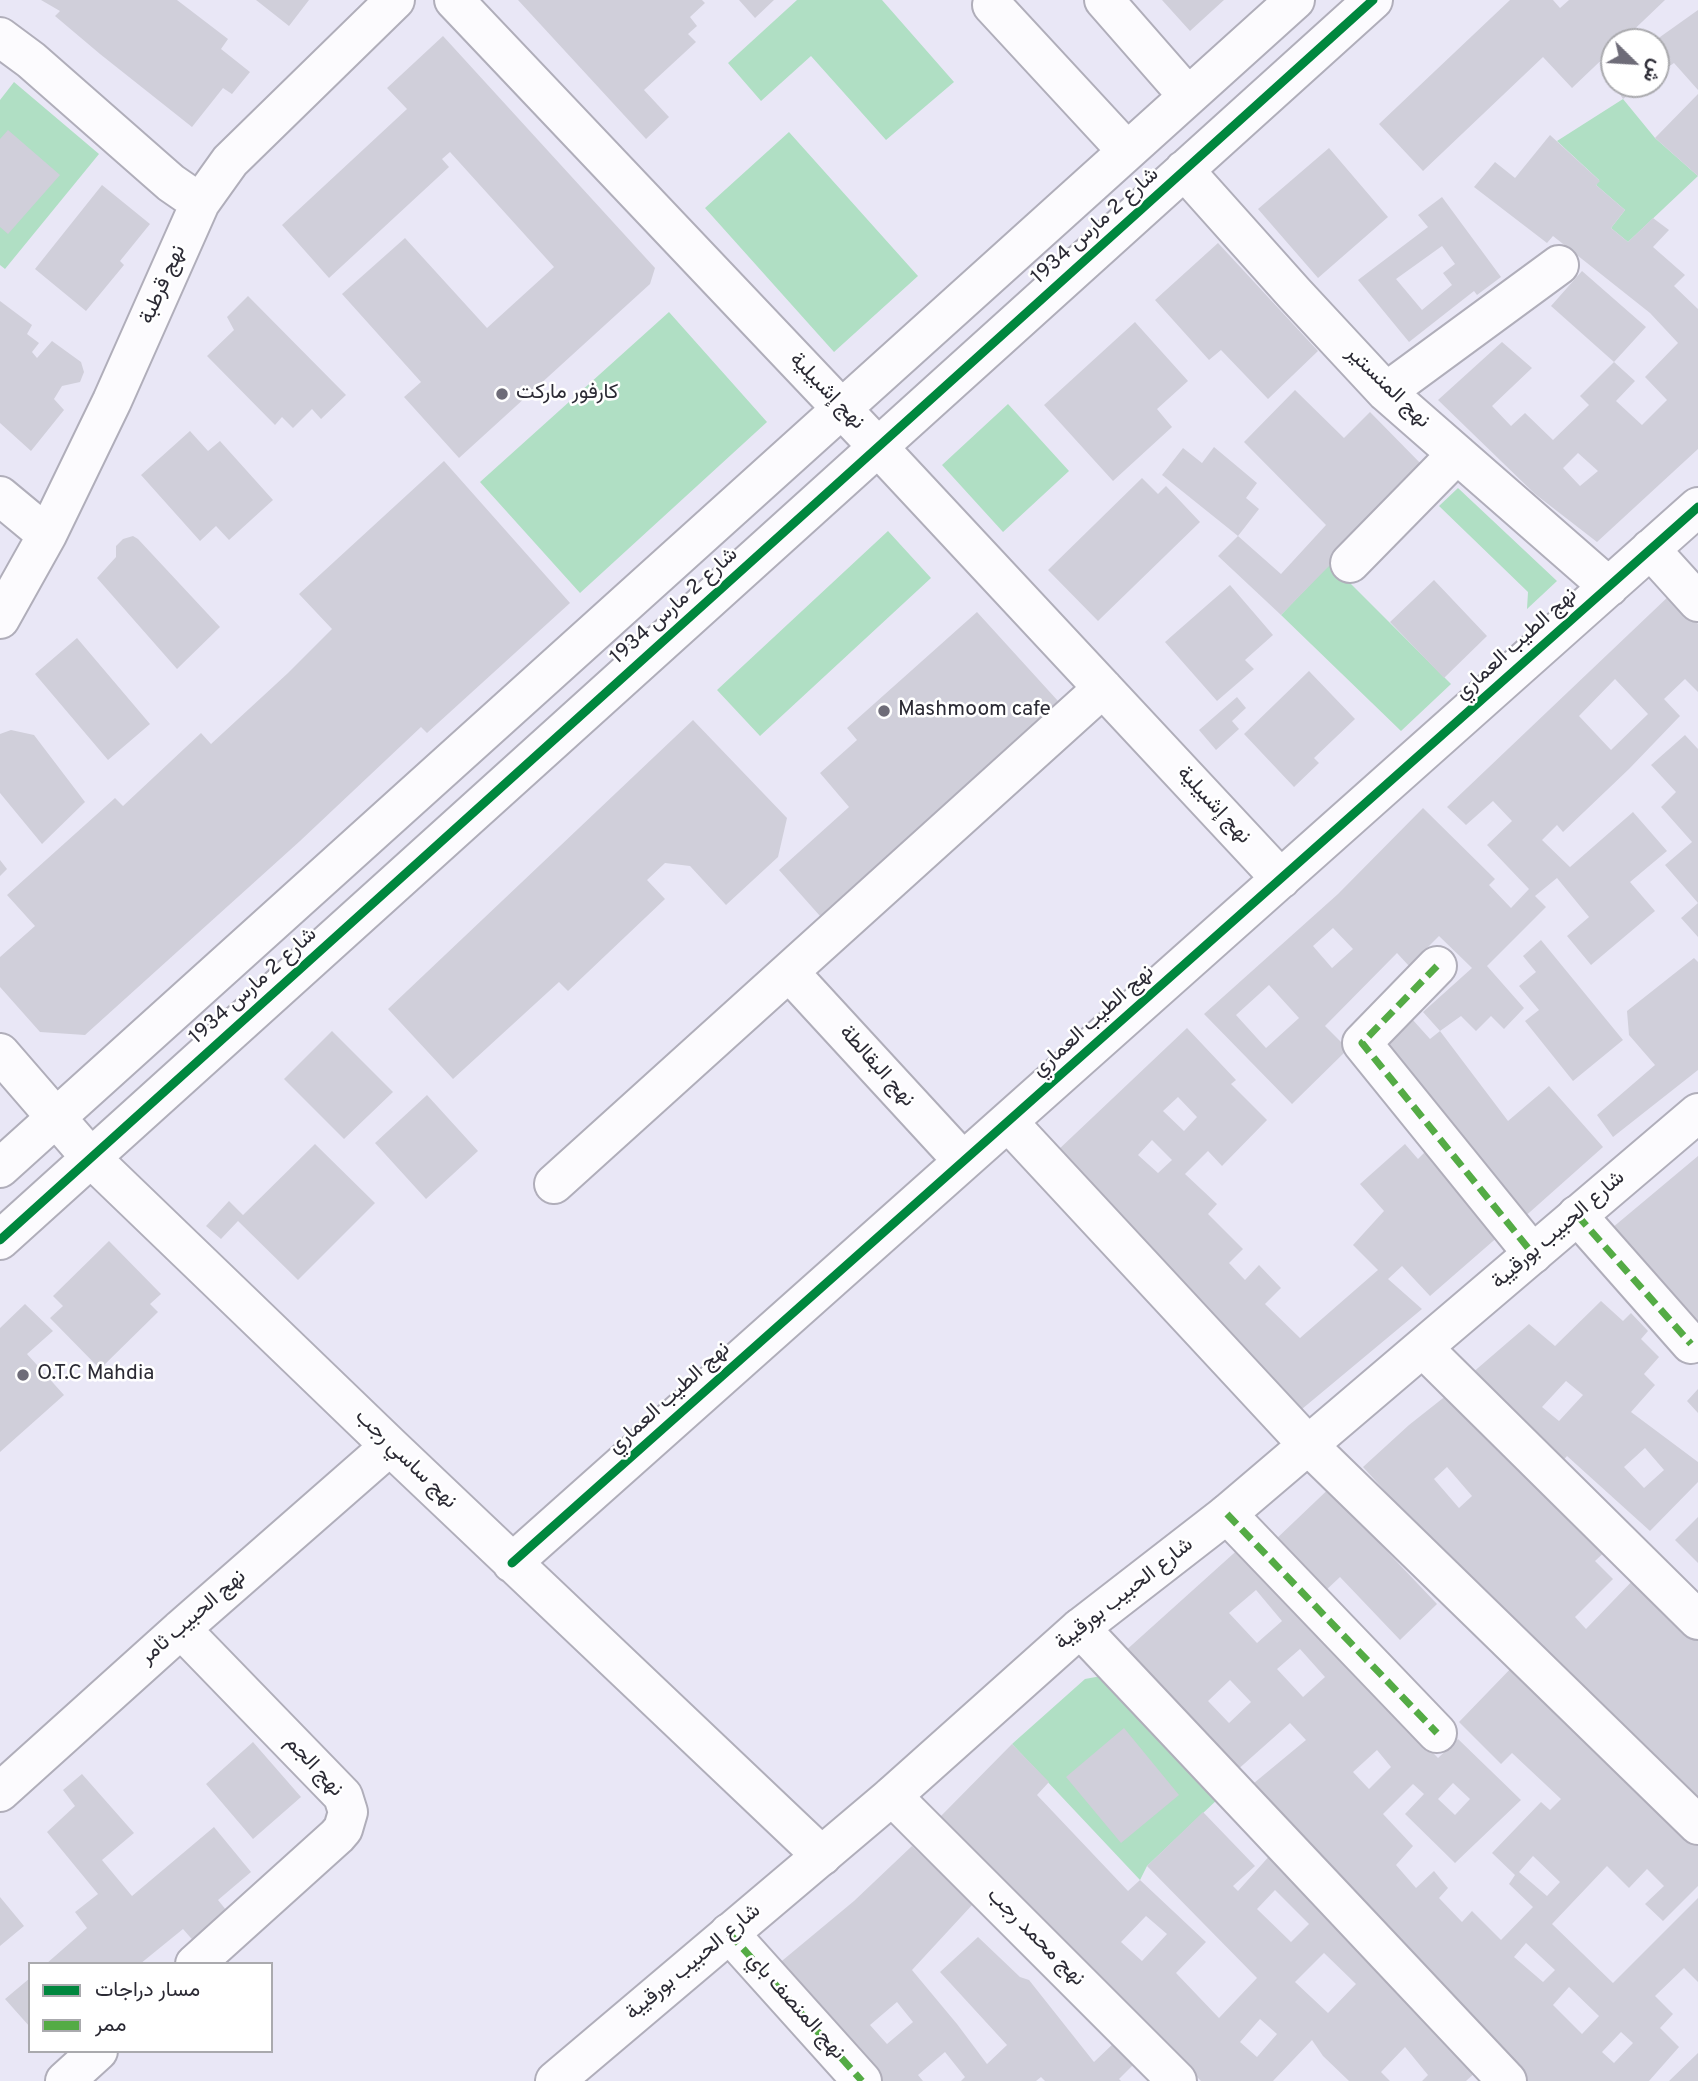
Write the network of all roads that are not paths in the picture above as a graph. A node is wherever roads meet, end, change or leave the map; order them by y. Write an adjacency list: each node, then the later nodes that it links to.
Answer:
1 (395, 0): 11 (street, نهج قرطبة)
2 (454, 0): 14 (street, نهج إشبيلية)
3 (1104, 0): 8 (street)
4 (1295, 0): 8 (street, شارع 2 مارس 1934)
5 (1373, 0): 10 (street, شارع 2 مارس 1934)
6 (992, 5): 9 (street)
7 (0, 37): 11 (street)
8 (1188, 96): 9 (street, شارع 2 مارس 1934)
9 (1127, 151): 14 (street, شارع 2 مارس 1934)
10 (1184, 170): 13 (street, نهج المنستير); 15 (street, شارع 2 مارس 1934)
11 (200, 203): 19 (street, نهج قرطبة)
12 (1559, 265): 13 (street)
13 (1386, 392): 16 (street, نهج المنستير)
14 (841, 409): 15 (street, نهج إشبيلية); 31 (street, شارع 2 مارس 1934)
15 (878, 447): 25 (street, نهج إشبيلية); 33 (street, شارع 2 مارس 1934)
16 (1457, 454): 21 (street); 22 (street, نهج المنستير)
17 (0, 496): 19 (street)
18 (1698, 507): 20 (street, نهج الطيب العماري)
19 (47, 535): 24 (street, نهج قرطبة)
20 (1650, 549): 22 (street, نهج الطيب العماري); 23 (street)
21 (1350, 563)
22 (1609, 587): 26 (street, نهج الطيب العماري)
23 (1698, 601)
24 (0, 619)
25 (1103, 688): 26 (street, نهج إشبيلية); 28 (street)
26 (1281, 879): 32 (street, نهج الطيب العماري)
27 (1437, 966): 39 (street)
28 (789, 972): 34 (street, نهج البقالطة); 36 (street)
29 (0, 1053): 31 (street, نهج ساسي رجب)
30 (1698, 1113): 37 (street, شارع الحبيب بورقيبة)
31 (56, 1117): 33 (street, نهج ساسي رجب); 35 (street, شارع 2 مارس 1934)
32 (1008, 1122): 34 (street, نهج الطيب العماري); 43 (street)
33 (91, 1158): 38 (street, شارع 2 مارس 1934); 42 (street, نهج ساسي رجب)
34 (963, 1161): 45 (street, نهج الطيب العماري)
35 (0, 1168)
36 (554, 1184)
37 (1577, 1215): 39 (street, شارع الحبيب بورقيبة); 40 (street)
38 (0, 1240)
39 (1533, 1254): 41 (street, شارع الحبيب بورقيبة)
40 (1691, 1344)
41 (1424, 1349): 43 (street, شارع الحبيب بورقيبة); 46 (street)
42 (390, 1446): 45 (street, نهج ساسي رجب); 48 (street, نهج الحبيب ثامر)
43 (1309, 1446): 44 (street, شارع الحبيب بورقيبة); 52 (street)
44 (1227, 1514): 47 (street, شارع الحبيب بورقيبة); 49 (street)
45 (512, 1563): 53 (street, نهج ساسي رجب)
46 (1698, 1620)
47 (1080, 1628): 51 (street, شارع الحبيب بورقيبة); 61 (street)
48 (181, 1629): 50 (street, نهج الحبيب ثامر); 55 (street, نهج الجم)
49 (1437, 1733)
50 (0, 1792)
51 (892, 1796): 53 (street, شارع الحبيب بورقيبة); 60 (street, نهج محمد رجب)
52 (1698, 1825)
53 (822, 1857): 54 (street, شارع الحبيب بورقيبة)
54 (729, 1933): 58 (street, شارع الحبيب بورقيبة); 59 (street, نهج المنصف باي)
55 (197, 1962)
56 (96, 2053): 57 (street)
57 (65, 2081)
58 (555, 2081)
59 (862, 2081)
60 (1177, 2081)
61 (1507, 2081)

